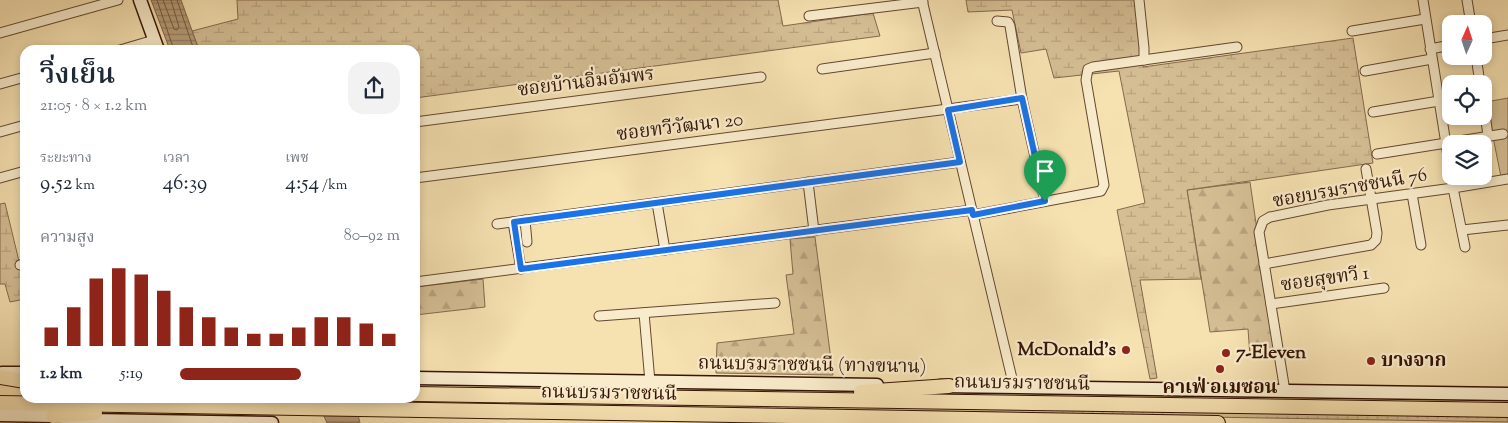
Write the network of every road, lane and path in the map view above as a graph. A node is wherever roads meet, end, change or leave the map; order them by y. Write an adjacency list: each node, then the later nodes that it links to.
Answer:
1 (118, 0): 12 (street)
2 (1139, 0): 21 (street)
3 (1422, 0): 9 (street, ซอยบรมราชชนนี 76)
4 (1467, 0): 7 (street)
5 (143, 1): 15 (main road)
6 (922, 1): 8 (street); 19 (street)
7 (1470, 15)
8 (808, 16)
9 (1425, 19): 11 (street); 18 (street, ซอยบรมราชชนนี 76)
10 (997, 21): 27 (street)
11 (1352, 30)
12 (0, 33)
13 (1508, 35): 14 (street)
14 (1492, 38)
15 (156, 45)
16 (1237, 47): 21 (street)
17 (1442, 47): 18 (street)
18 (1430, 49): 20 (street, ซอยบรมราชชนนี 76)
19 (935, 53): 22 (street); 29 (street)
20 (1432, 59): 23 (street); 28 (street, ซอยบรมราชชนนี 76)
21 (1144, 60): 50 (street)
22 (822, 68)
23 (1365, 71)
24 (760, 77): 31 (street, ซอยบ้านอิ่มอัมพร)
25 (20, 78): 26 (street)
26 (0, 84)
27 (1022, 98): 29 (street, ซอยทวีวัฒนา 20); 50 (street)
28 (1439, 101): 30 (street); 35 (street, ซอยบรมราชชนนี 76)
29 (948, 110): 39 (street); 42 (street, ซอยทวีวัฒนา 20)
30 (1373, 112)
31 (420, 121)
32 (20, 126): 33 (street)
33 (0, 132)
34 (1503, 134): 36 (street)
35 (1445, 135)
36 (1492, 135)
37 (1442, 145): 38 (street)
38 (1377, 154)
39 (960, 162): 45 (street); 52 (street)
40 (1366, 169): 49 (street)
41 (20, 172): 43 (street)
42 (420, 177)
43 (0, 178)
44 (1508, 180): 47 (street)
45 (808, 182): 51 (street); 57 (street)
46 (1453, 185): 47 (street, ซอยบรมราชชนนี 76)
47 (1454, 188): 48 (street, ซอยบรมราชชนนี 76); 58 (street)
48 (1412, 194): 49 (street, ซอยบรมราชชนนี 76); 60 (street)
49 (1371, 199): 63 (street, ซอยบรมราชชนนี 76); 63 (street)
50 (1045, 201): 52 (street)
51 (657, 203): 53 (street); 62 (street)
52 (972, 212): 57 (street); 79 (street)
53 (525, 220): 54 (street); 59 (street)
54 (514, 222): 55 (street); 64 (street)
55 (497, 224)
56 (1508, 225): 58 (street)
57 (814, 230): 62 (street)
58 (1462, 230): 61 (street)
59 (527, 242)
60 (1420, 245)
61 (1465, 247)
62 (665, 250): 64 (street)
63 (1264, 264): 68 (street, ซอยบรมราชชนนี 76)
64 (521, 269): 65 (street)
65 (420, 281)
66 (1384, 288): 68 (street, ซอยสุขทวี 1)
67 (775, 303): 69 (street)
68 (1271, 304): 80 (street, ซอยบรมราชชนนี 76)
69 (644, 312): 70 (street); 75 (street)
70 (599, 316)
71 (20, 373): 72 (main road)
72 (0, 375): 74 (highway)
73 (420, 378): 75 (main road, ถนนบรมราชชนนี (ทางขนาน))
74 (20, 380)
75 (650, 382): 78 (main road, ถนนบรมราชชนนี (ทางขนาน))
76 (0, 386): 77 (highway)
77 (20, 386)
78 (949, 386): 79 (main road, ถนนบรมราชชนนี (ทางขนาน)); 83 (highway)
79 (1014, 387): 80 (main road, ถนนบรมราชชนนี (ทางขนาน))
80 (1285, 391): 82 (main road, ถนนบรมราชชนนี (ทางขนาน))
81 (420, 394): 83 (highway, ถนนบรมราชชนนี)
82 (1508, 394)
83 (776, 399): 86 (highway, ถนนบรมราชชนนี)
84 (0, 403): 85 (highway, ถนนบรมราชชนนี)
85 (183, 406): 88 (highway); 93 (highway, ถนนบรมราชชนนี)
86 (1508, 410)
87 (0, 415): 89 (main road)
88 (53, 416): 89 (main road); 90 (main road)
89 (24, 419)
90 (155, 422): 91 (main road)
91 (228, 423): 92 (main road)
92 (272, 423)
93 (1218, 423)

